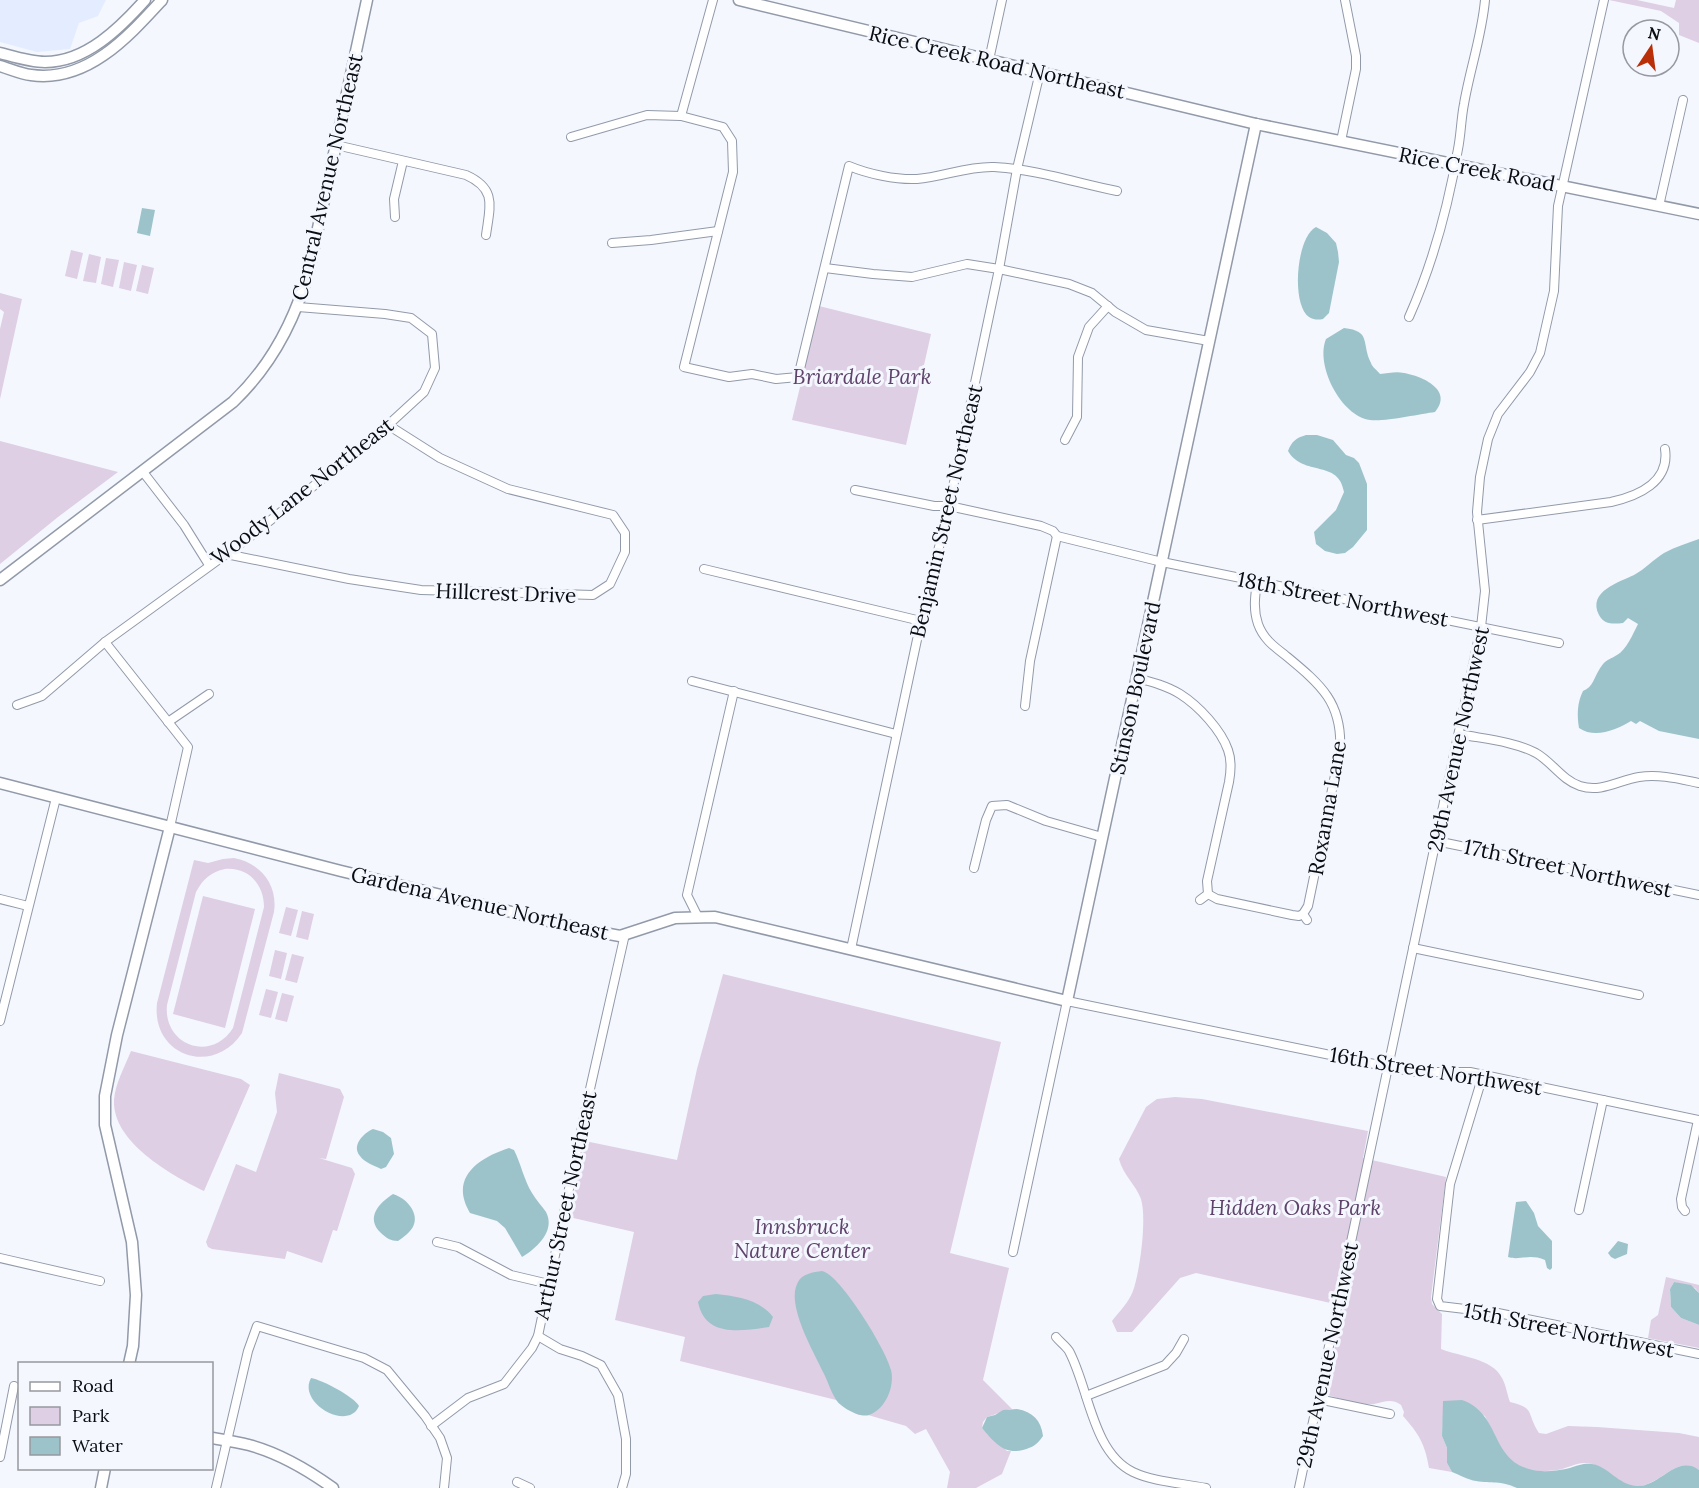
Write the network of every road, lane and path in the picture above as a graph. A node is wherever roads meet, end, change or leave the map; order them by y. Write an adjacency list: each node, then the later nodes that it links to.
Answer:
1 (145, 0): 10 (street)
2 (162, 0): 12 (street)
3 (367, 0): 19 (street, Central Avenue Northeast)
4 (713, 0): 15 (street)
5 (739, 0): 11 (street, Rice Creek Road Northeast)
6 (1002, 0): 11 (street)
7 (1345, 0): 18 (street)
8 (1485, 0): 21 (street)
9 (1604, 0): 23 (street, 29th Avenue Northwest)
10 (0, 53)
11 (989, 60): 13 (street, Rice Creek Road Northeast)
12 (0, 66)
13 (1040, 72): 16 (street, Rice Creek Road Northeast); 22 (street, Benjamin Street Northeast)
14 (1683, 100): 25 (street)
15 (681, 116): 17 (street); 28 (street)
16 (1256, 124): 18 (street, Rice Creek Road); 36 (street, Stinson Boulevard)
17 (571, 137)
18 (1341, 141): 21 (street, Rice Creek Road)
19 (336, 145): 20 (street); 34 (street, Central Avenue Northeast)
20 (403, 160): 27 (street); 29 (street)
21 (1455, 164): 23 (street, Rice Creek Road); 35 (street)
22 (1017, 169): 24 (street); 31 (street); 32 (street, Benjamin Street Northeast)
23 (1562, 186): 25 (street, Rice Creek Road); 43 (street, 29th Avenue Northwest)
24 (1117, 191)
25 (1659, 206): 26 (street, Rice Creek Road)
26 (1699, 213)
27 (395, 217)
28 (718, 231): 30 (street); 31 (street)
29 (486, 235)
30 (612, 243)
31 (825, 268): 32 (street)
32 (999, 269): 33 (street); 42 (street, Benjamin Street Northeast)
33 (1108, 306): 36 (street); 38 (street)
34 (298, 307): 37 (street, Woody Lane Northeast); 40 (street, Central Avenue Northeast)
35 (1409, 317)
36 (1209, 341): 46 (street, Stinson Boulevard)
37 (388, 424): 45 (street, Woody Lane Northeast); 45 (street, Hillcrest Drive)
38 (1065, 440)
39 (1665, 449): 43 (street)
40 (143, 472): 47 (street); 49 (street, Central Avenue Northeast)
41 (855, 490): 42 (street, 18th Street Northwest)
42 (948, 506): 44 (street, 18th Street Northwest); 51 (street, Benjamin Street Northeast)
43 (1477, 520): 52 (street, 29th Avenue Northwest)
44 (1057, 536): 46 (street, 18th Street Northwest); 60 (street)
45 (226, 554): 47 (street, Woody Lane Northeast)
46 (1162, 562): 50 (street, 18th Street Northwest); 55 (street, Stinson Boulevard)
47 (209, 565): 53 (street, Woody Lane Northeast)
48 (705, 569): 51 (street)
49 (0, 580)
50 (1257, 582): 52 (street, 18th Street Northwest); 71 (street, Roxanna Lane)
51 (921, 621): 62 (street, Benjamin Street Northeast)
52 (1481, 627): 54 (street, 18th Street Northwest); 63 (street, 29th Avenue Northwest)
53 (105, 642): 59 (street, Woody Lane Northeast); 61 (street)
54 (1559, 643)
55 (1137, 678): 68 (street, Stinson Boulevard); 71 (street)
56 (692, 681): 57 (street)
57 (734, 691): 62 (street); 76 (street)
58 (208, 694): 61 (street)
59 (17, 705)
60 (1024, 706)
61 (168, 722): 67 (street)
62 (896, 734): 79 (street, Benjamin Street Northeast)
63 (1459, 734): 65 (street); 69 (street, 29th Avenue Northwest)
64 (0, 783): 66 (street, Gardena Avenue Northeast)
65 (1699, 783)
66 (56, 798): 67 (street, Gardena Avenue Northeast); 75 (street)
67 (170, 827): 77 (street, Gardena Avenue Northeast); 98 (street)
68 (1102, 837): 70 (street); 81 (street, Stinson Boulevard)
69 (1436, 842): 72 (street, 17th Street Northwest); 78 (street, 29th Avenue Northwest)
70 (974, 868)
71 (1208, 894): 74 (street)
72 (1699, 895)
73 (0, 899): 75 (street)
74 (1200, 900)
75 (28, 906): 82 (street)
76 (698, 918): 77 (street, Gardena Avenue Northeast); 79 (street, Gardena Avenue Northeast)
77 (626, 934): 93 (street, Arthur Street Northeast)
78 (1413, 948): 80 (street); 83 (street, 29th Avenue Northwest)
79 (851, 949): 81 (street, Gardena Avenue Northeast)
80 (1639, 995)
81 (1067, 1001): 83 (street, 16th Street Northwest); 90 (street, Stinson Boulevard)
82 (0, 1021)
83 (1389, 1067): 84 (street, 16th Street Northwest); 101 (street, 29th Avenue Northwest)
84 (1483, 1075): 85 (street, 16th Street Northwest); 97 (street, 15th Street Northwest)
85 (1603, 1100): 86 (street, 16th Street Northwest); 87 (street)
86 (1698, 1120): 88 (street)
87 (1579, 1210)
88 (1685, 1211)
89 (437, 1242): 93 (street)
90 (1013, 1252)
91 (0, 1258): 92 (street)
92 (100, 1281)
93 (549, 1284): 94 (street, Arthur Street Northeast)
94 (538, 1336): 103 (street, Arthur Street Northeast); 114 (street)
95 (1056, 1337): 100 (street)
96 (1184, 1339): 100 (street)
97 (1699, 1354)
98 (129, 1362)
99 (14, 1386): 106 (street)
100 (1086, 1396): 115 (street)
101 (1317, 1399): 102 (street); 116 (street, 29th Avenue Northwest)
102 (1390, 1414)
103 (431, 1426): 105 (street); 112 (street)
104 (213, 1438): 105 (street)
105 (227, 1441): 110 (street); 111 (street)
106 (0, 1457)
107 (105, 1470): 109 (street)
108 (517, 1482): 113 (street)
109 (101, 1488)
110 (216, 1488)
111 (333, 1488)
112 (444, 1488)
113 (530, 1488)
114 (622, 1488)
115 (1206, 1488)
116 (1299, 1488)

